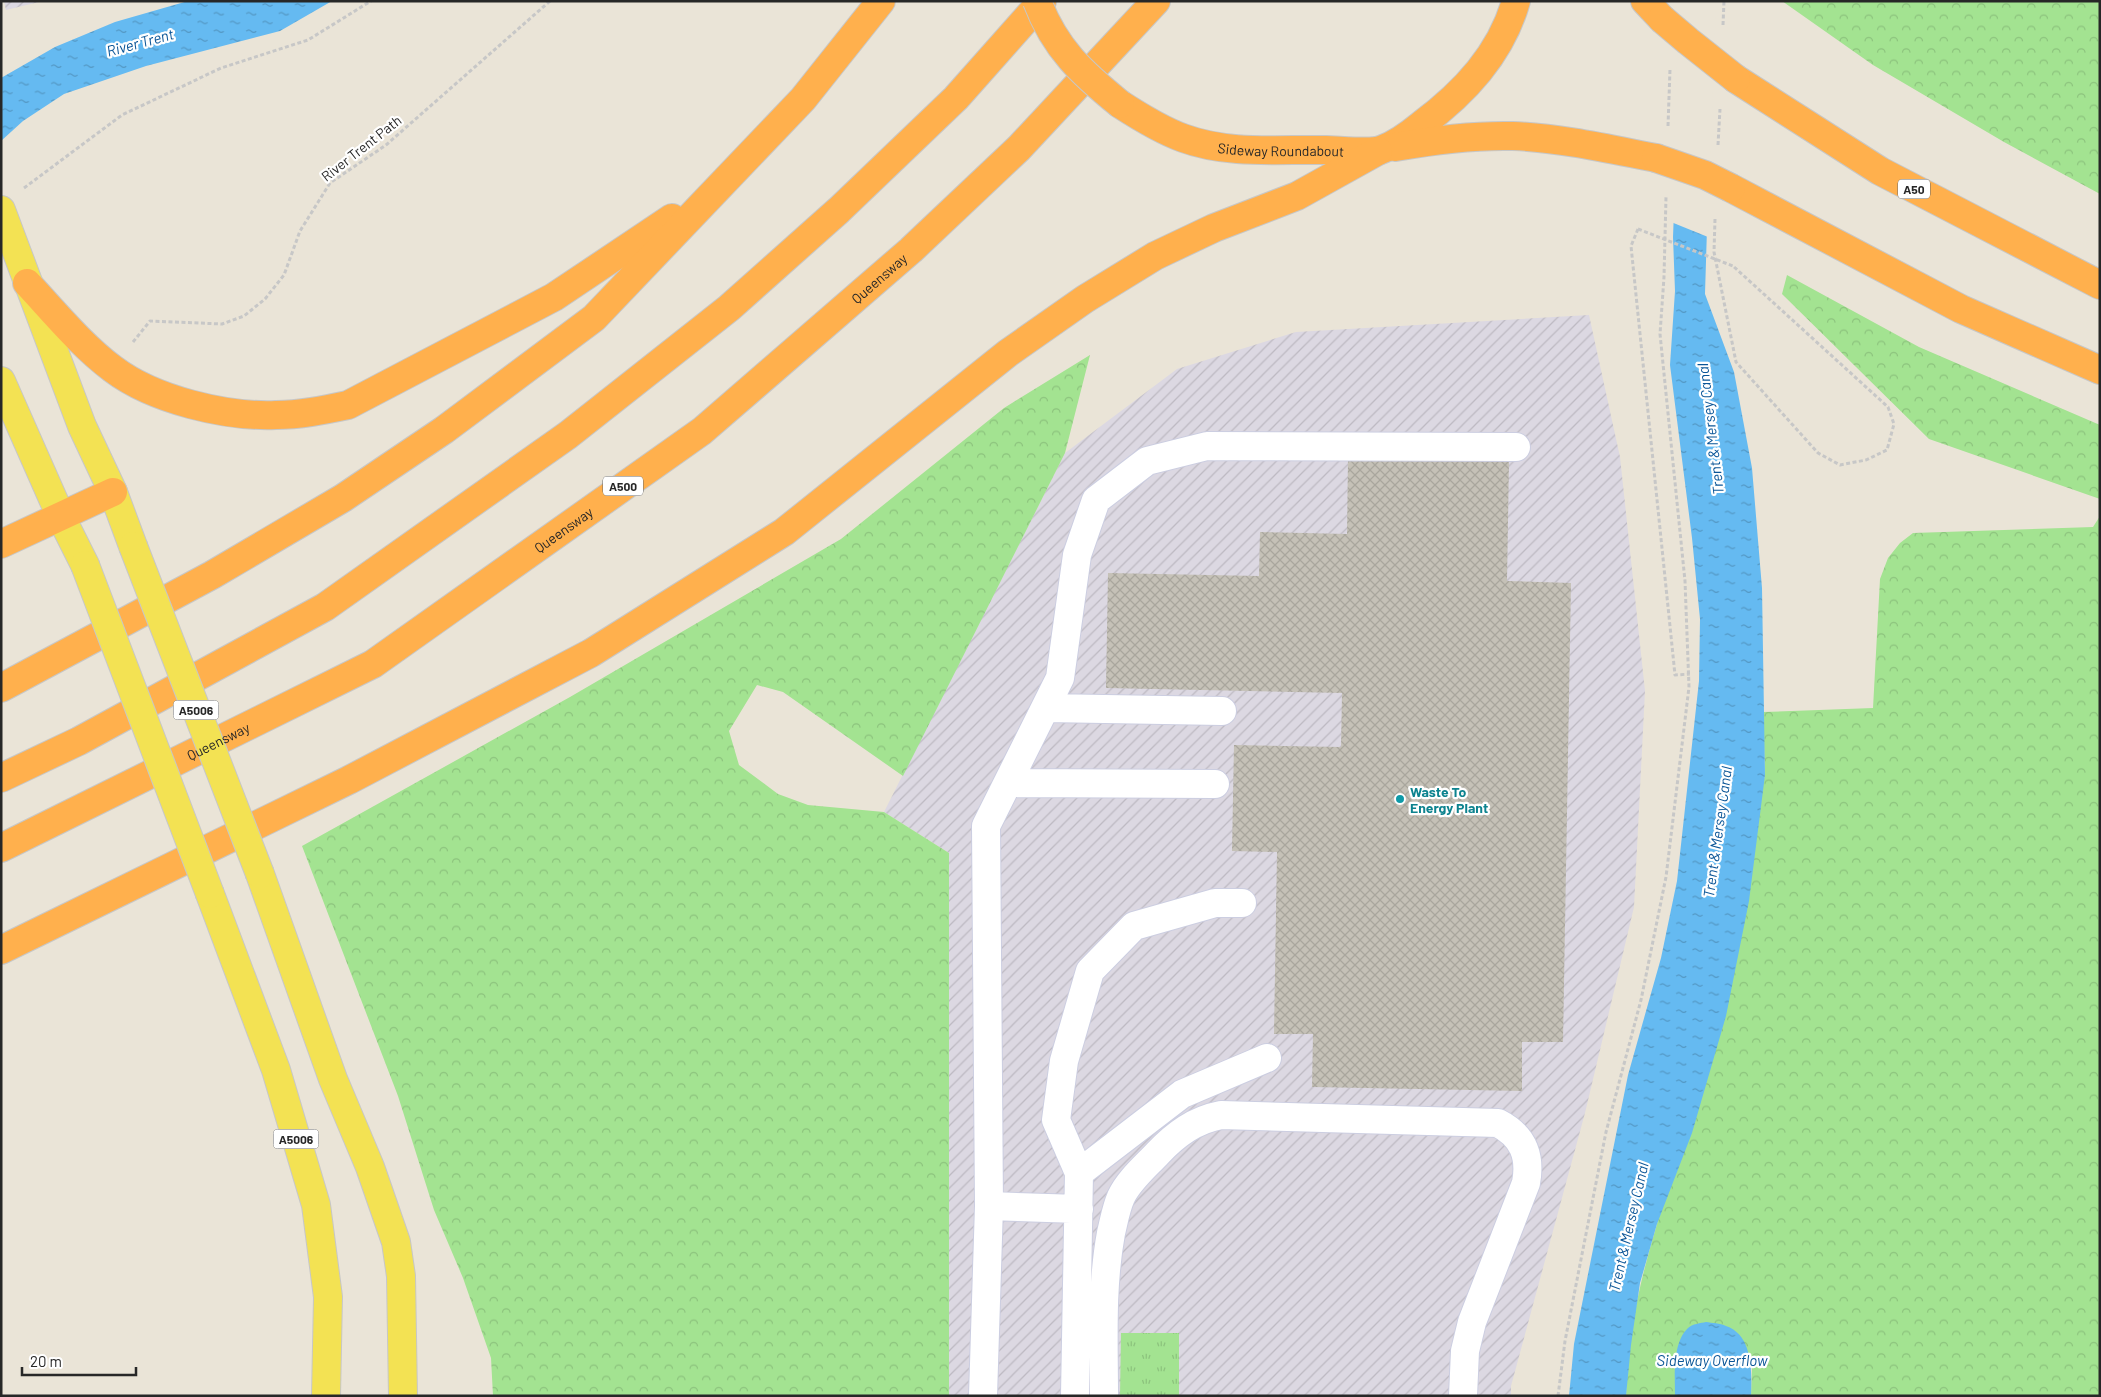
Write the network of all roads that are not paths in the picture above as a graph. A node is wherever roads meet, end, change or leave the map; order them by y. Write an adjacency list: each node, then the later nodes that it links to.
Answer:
1 (880, 1): 8 (highway)
2 (1037, 1): 7 (highway, Sideway Roundabout, bridge)
3 (1042, 1): 21 (highway)
4 (1156, 1): 24 (highway, Queensway / A500)
5 (1516, 1): 7 (highway)
6 (1654, 10): 11 (highway, A50, bridge)
7 (1380, 150): 12 (highway, bridge); 26 (highway)
8 (728, 177): 10 (highway); 18 (highway)
9 (10, 200): 10 (main road, A5006)
10 (24, 274): 15 (main road, A5006)
11 (2100, 285)
12 (2100, 370)
13 (1, 381): 16 (main road, A5006)
14 (1516, 447): 19 (lane)
15 (113, 492): 16 (highway); 32 (main road, A5006, bridge)
16 (61, 517): 17 (highway); 31 (main road, A5006, bridge)
17 (1, 544)
18 (1, 688)
19 (1046, 708): 20 (lane); 22 (lane)
20 (1222, 711)
21 (1, 778)
22 (1008, 783): 23 (lane); 29 (lane)
23 (1215, 784)
24 (1, 848)
25 (1242, 903): 28 (lane)
26 (1, 950)
27 (1267, 1058): 28 (lane)
28 (1079, 1173): 30 (lane)
29 (989, 1206): 30 (lane); 33 (lane)
30 (1079, 1208): 34 (lane)
31 (326, 1396)
32 (403, 1396)
33 (983, 1396)
34 (1075, 1396)
35 (1104, 1396): 36 (lane)
36 (1463, 1396)

